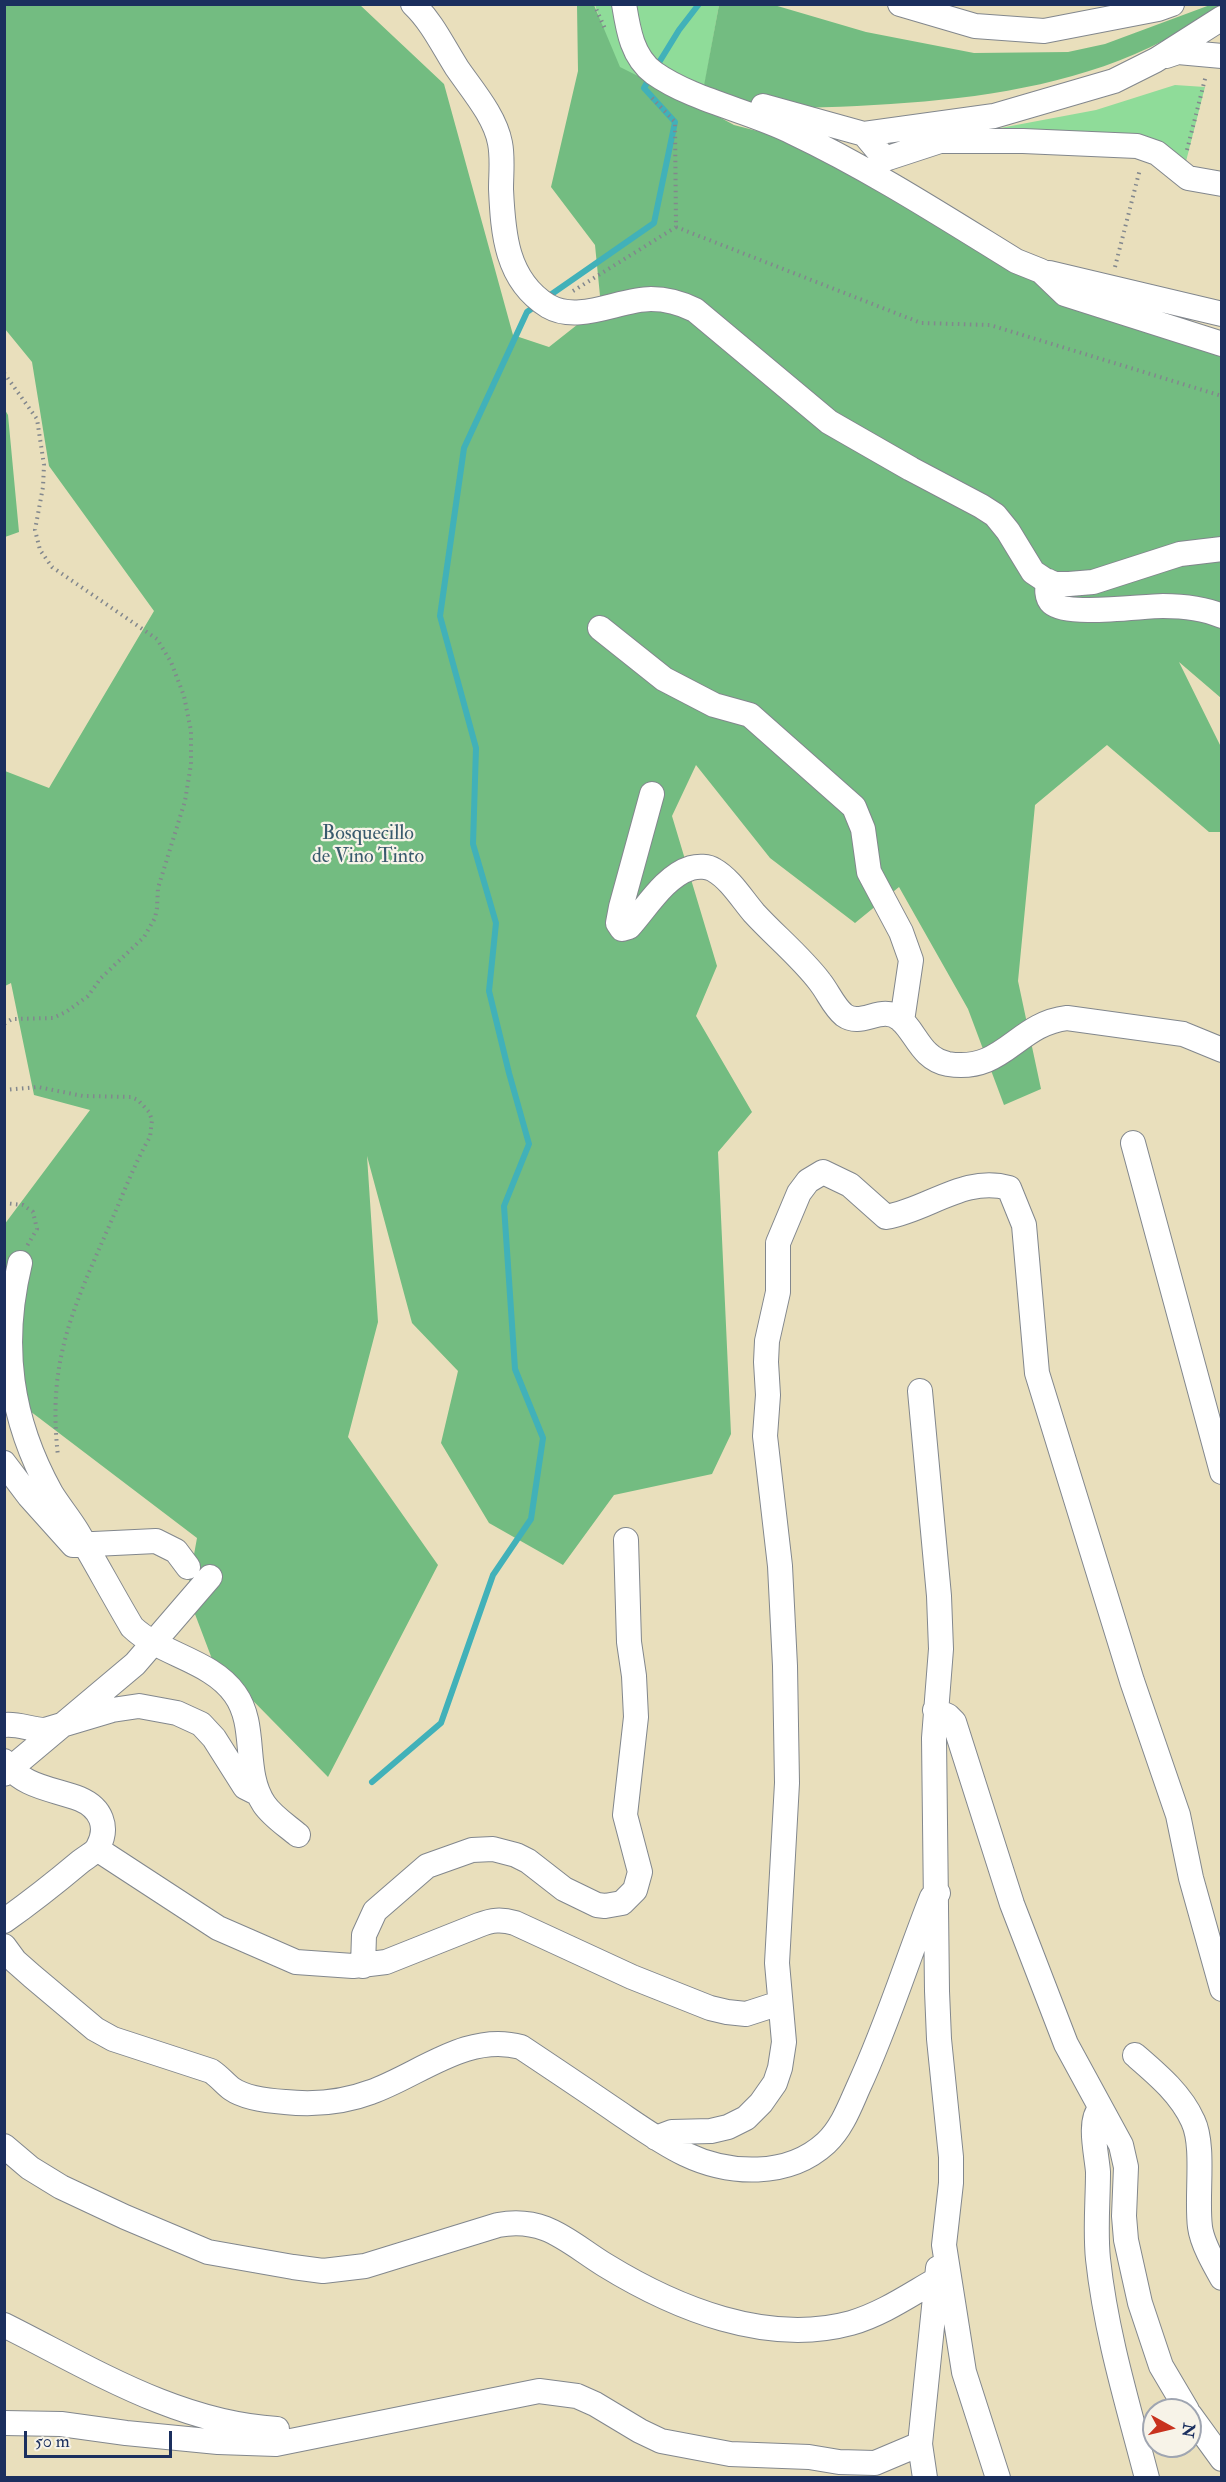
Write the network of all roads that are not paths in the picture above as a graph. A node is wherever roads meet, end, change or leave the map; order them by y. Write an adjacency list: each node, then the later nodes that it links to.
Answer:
1 (413, 4): 15 (street)
2 (624, 4): 8 (street)
3 (900, 4): 4 (street)
4 (1172, 4)
5 (1221, 18): 7 (street)
6 (1216, 55): 7 (street)
7 (1156, 60): 9 (street)
8 (676, 86): 9 (street); 11 (street)
9 (864, 134): 10 (street)
10 (1221, 184)
11 (1041, 271): 12 (street); 13 (street)
12 (1221, 314)
13 (1221, 344)
14 (1221, 549): 15 (street)
15 (1048, 581): 16 (street)
16 (1221, 616)
17 (600, 628): 19 (street)
18 (652, 794): 19 (street)
19 (902, 1021): 20 (street)
20 (1221, 1050)
21 (1133, 1143): 25 (street)
22 (20, 1263): 27 (street)
23 (920, 1391): 31 (street)
24 (4, 1463): 27 (street)
25 (1221, 1472)
26 (626, 1540): 41 (street)
27 (85, 1546): 28 (street); 30 (street)
28 (188, 1567)
29 (210, 1577): 30 (street)
30 (154, 1643): 32 (street); 35 (street)
31 (935, 1710): 38 (street); 45 (street)
32 (63, 1724): 33 (street); 34 (street); 35 (street)
33 (4, 1725)
34 (6, 1768): 37 (street)
35 (257, 1792): 36 (street)
36 (298, 1835)
37 (97, 1849): 39 (street); 41 (street)
38 (938, 1893): 46 (street); 48 (street)
39 (4, 1921)
40 (9, 1959): 46 (street)
41 (363, 1966): 43 (street)
42 (1221, 1989): 43 (street)
43 (780, 2003): 46 (street)
44 (1135, 2055): 49 (street)
45 (1100, 2109): 52 (street); 60 (street)
46 (656, 2138)
47 (4, 2146): 50 (street)
48 (944, 2245): 50 (street); 59 (street)
49 (1221, 2278)
50 (936, 2280): 56 (street)
51 (7, 2329): 55 (street)
52 (1180, 2398)
53 (4, 2423): 55 (street)
54 (1202, 2432): 57 (street)
55 (317, 2436): 56 (street)
56 (920, 2444): 58 (street)
57 (1221, 2459)
58 (925, 2478)
59 (998, 2478)
60 (1147, 2478)

